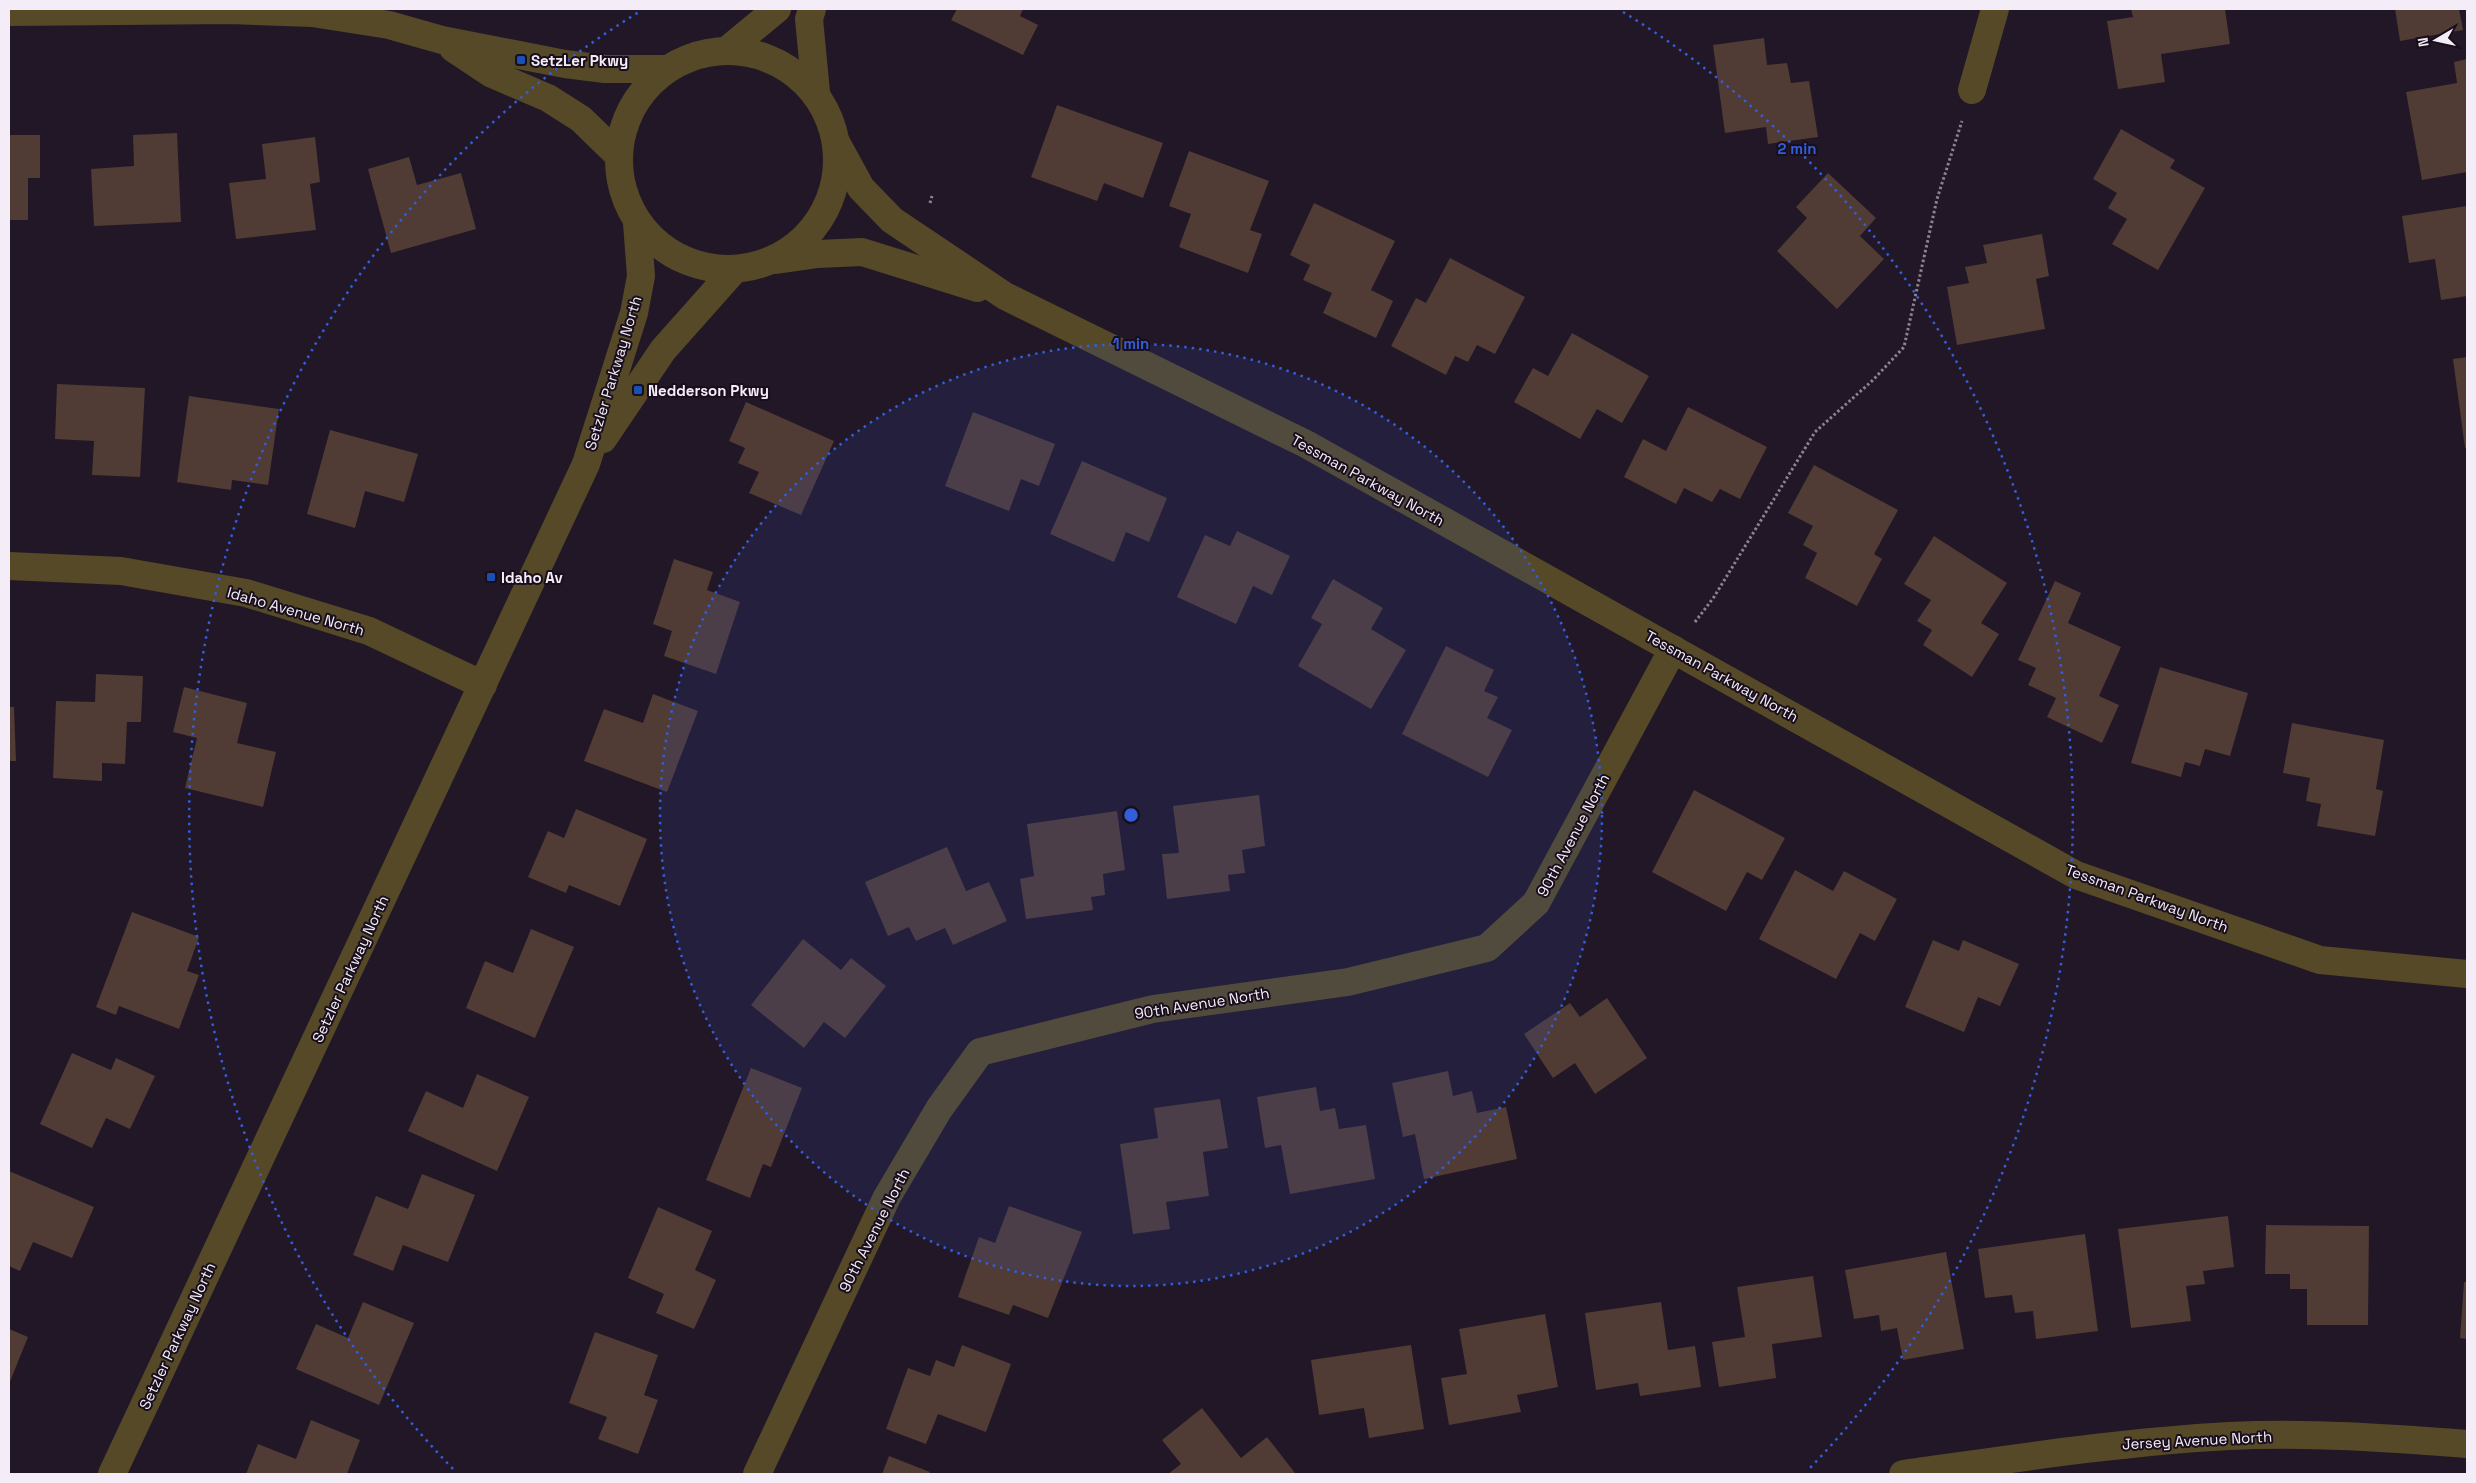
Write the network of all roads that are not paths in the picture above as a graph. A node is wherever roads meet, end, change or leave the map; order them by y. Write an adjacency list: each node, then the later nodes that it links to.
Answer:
1 (778, 9): 6 (street)
2 (812, 9): 9 (street)
3 (1995, 9): 8 (street)
4 (9, 12): 5 (street)
5 (442, 40): 7 (street); 11 (street)
6 (726, 51): 7 (street); 9 (street)
7 (662, 69): 11 (street)
8 (1972, 90)
9 (816, 92): 10 (street)
10 (837, 144): 13 (street); 15 (street, Tessman Parkway North)
11 (617, 154): 12 (street)
12 (637, 223): 14 (street, Tessman Parkway North); 16 (street, Setzler Parkway North)
13 (776, 260): 14 (street, Tessman Parkway North); 15 (street, Tessman Parkway North)
14 (735, 269): 16 (street, Setzler Parkway North)
15 (1005, 296): 18 (street, Tessman Parkway North)
16 (586, 464): 19 (street, Setzler Parkway North)
17 (9, 566): 19 (street, Idaho Avenue North)
18 (1673, 649): 20 (street, Tessman Parkway North); 24 (street, 90th Avenue North)
19 (483, 685): 23 (street, Setzler Parkway North)
20 (2467, 974)
21 (2467, 1444): 22 (street, Jersey Avenue North)
22 (1916, 1472)
23 (112, 1474)
24 (757, 1474)

